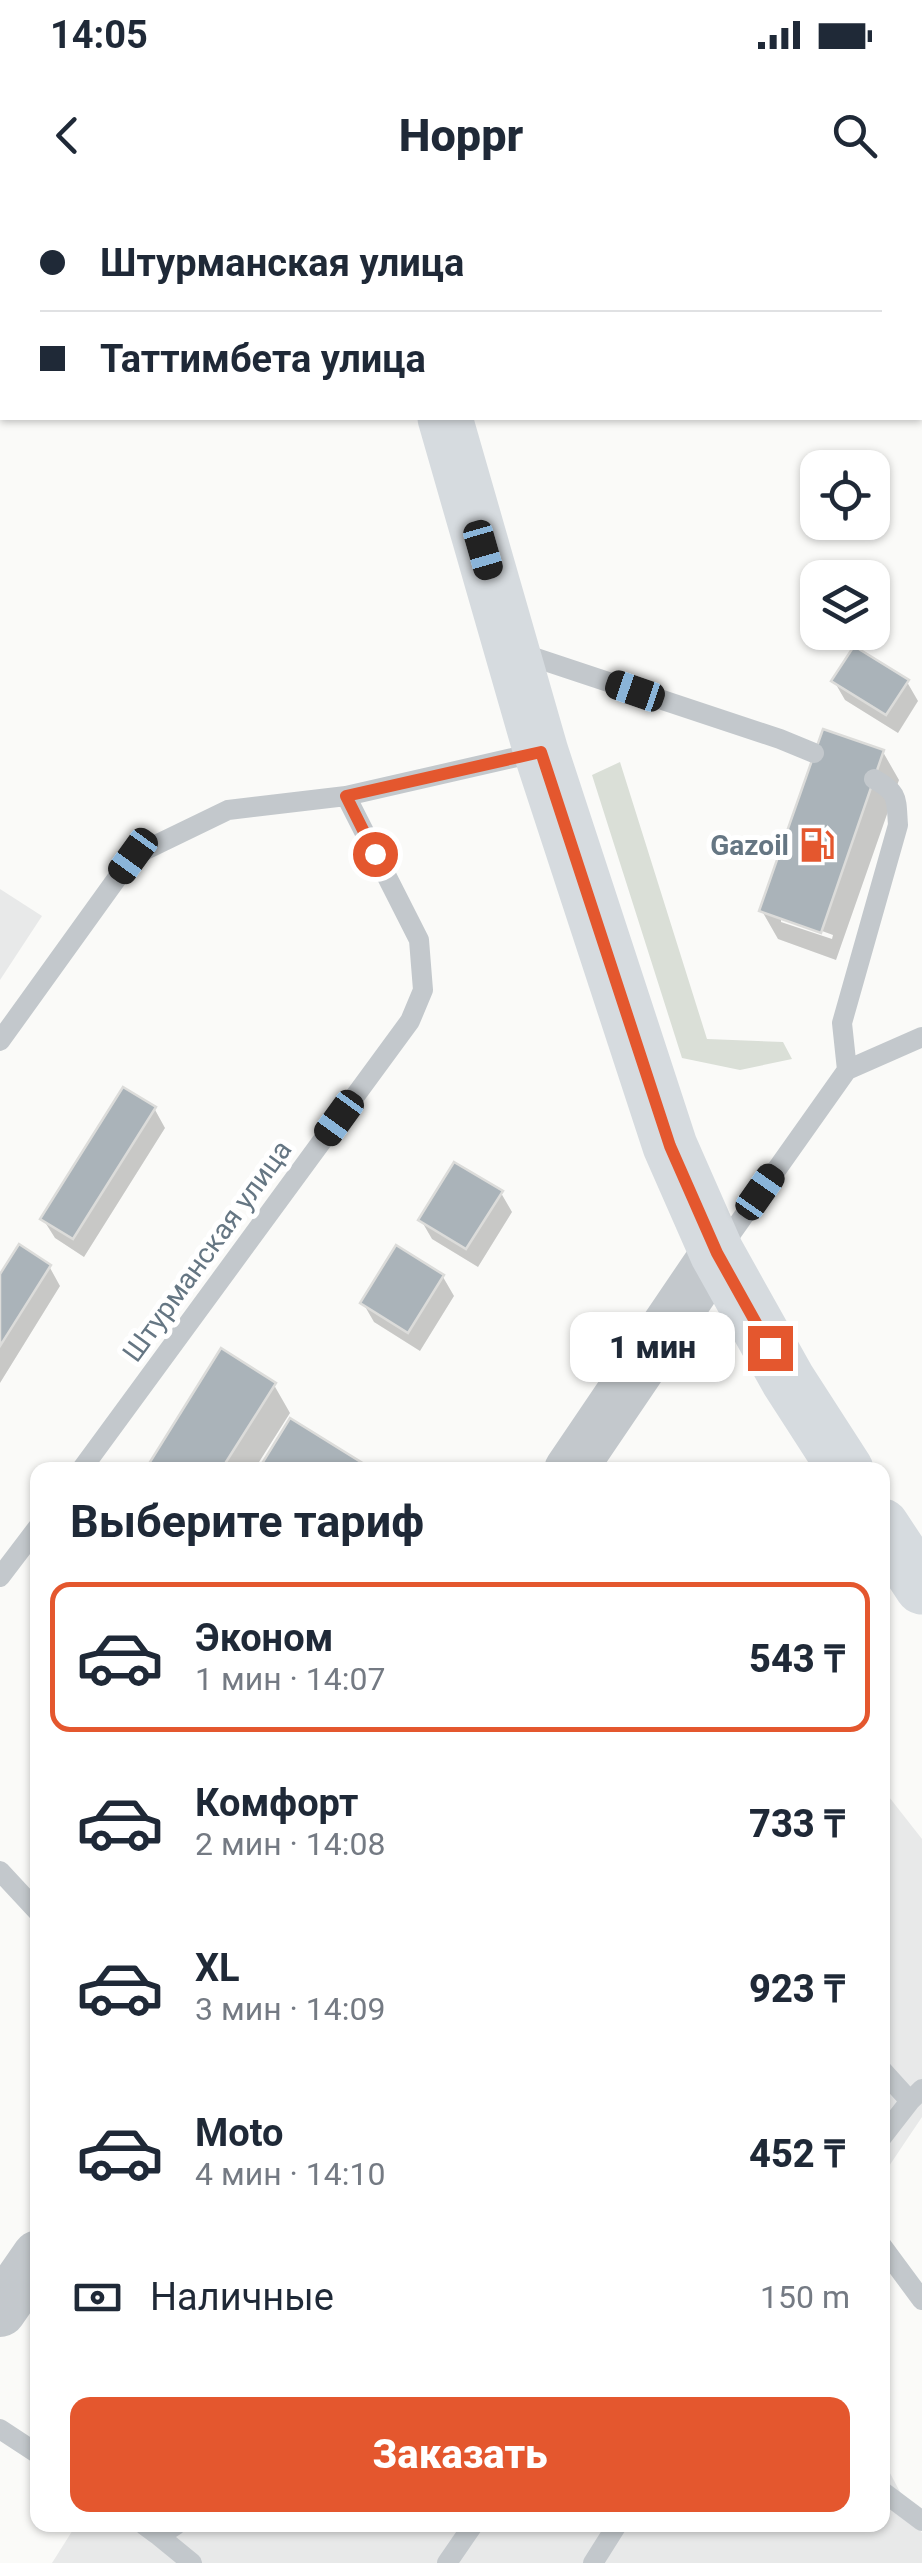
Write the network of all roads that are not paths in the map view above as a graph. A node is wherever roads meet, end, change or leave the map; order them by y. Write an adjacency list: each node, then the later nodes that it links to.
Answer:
1 (446, 420): 2 (main road)
2 (512, 650): 3 (main road); 4 (lane)
3 (541, 752): 6 (lane); 10 (main road)
4 (814, 753)
5 (874, 779): 9 (lane)
6 (346, 796): 8 (lane); 11 (lane, Штурманская улица)
7 (922, 1037): 9 (lane)
8 (0, 1041)
9 (847, 1070): 10 (lane)
10 (717, 1253): 12 (street); 13 (main road)
11 (87, 1462)
12 (575, 1462)
13 (841, 1462)
14 (30, 1538): 16 (lane)
15 (890, 1538): 17 (main road)
16 (0, 1577)
17 (922, 1587)
18 (0, 1871): 19 (lane)
19 (30, 1903)
20 (890, 2076): 21 (lane)
21 (916, 2095): 22 (lane)
22 (890, 2127)
23 (890, 2257): 25 (lane)
24 (30, 2268): 26 (street)
25 (922, 2300)
26 (0, 2311)
27 (0, 2430): 28 (lane)
28 (30, 2449)
29 (890, 2497): 30 (lane)
30 (922, 2521)
31 (164, 2532): 34 (lane)
32 (468, 2532): 35 (lane)
33 (613, 2532): 36 (lane)
34 (192, 2563)
35 (447, 2563)
36 (593, 2563)

